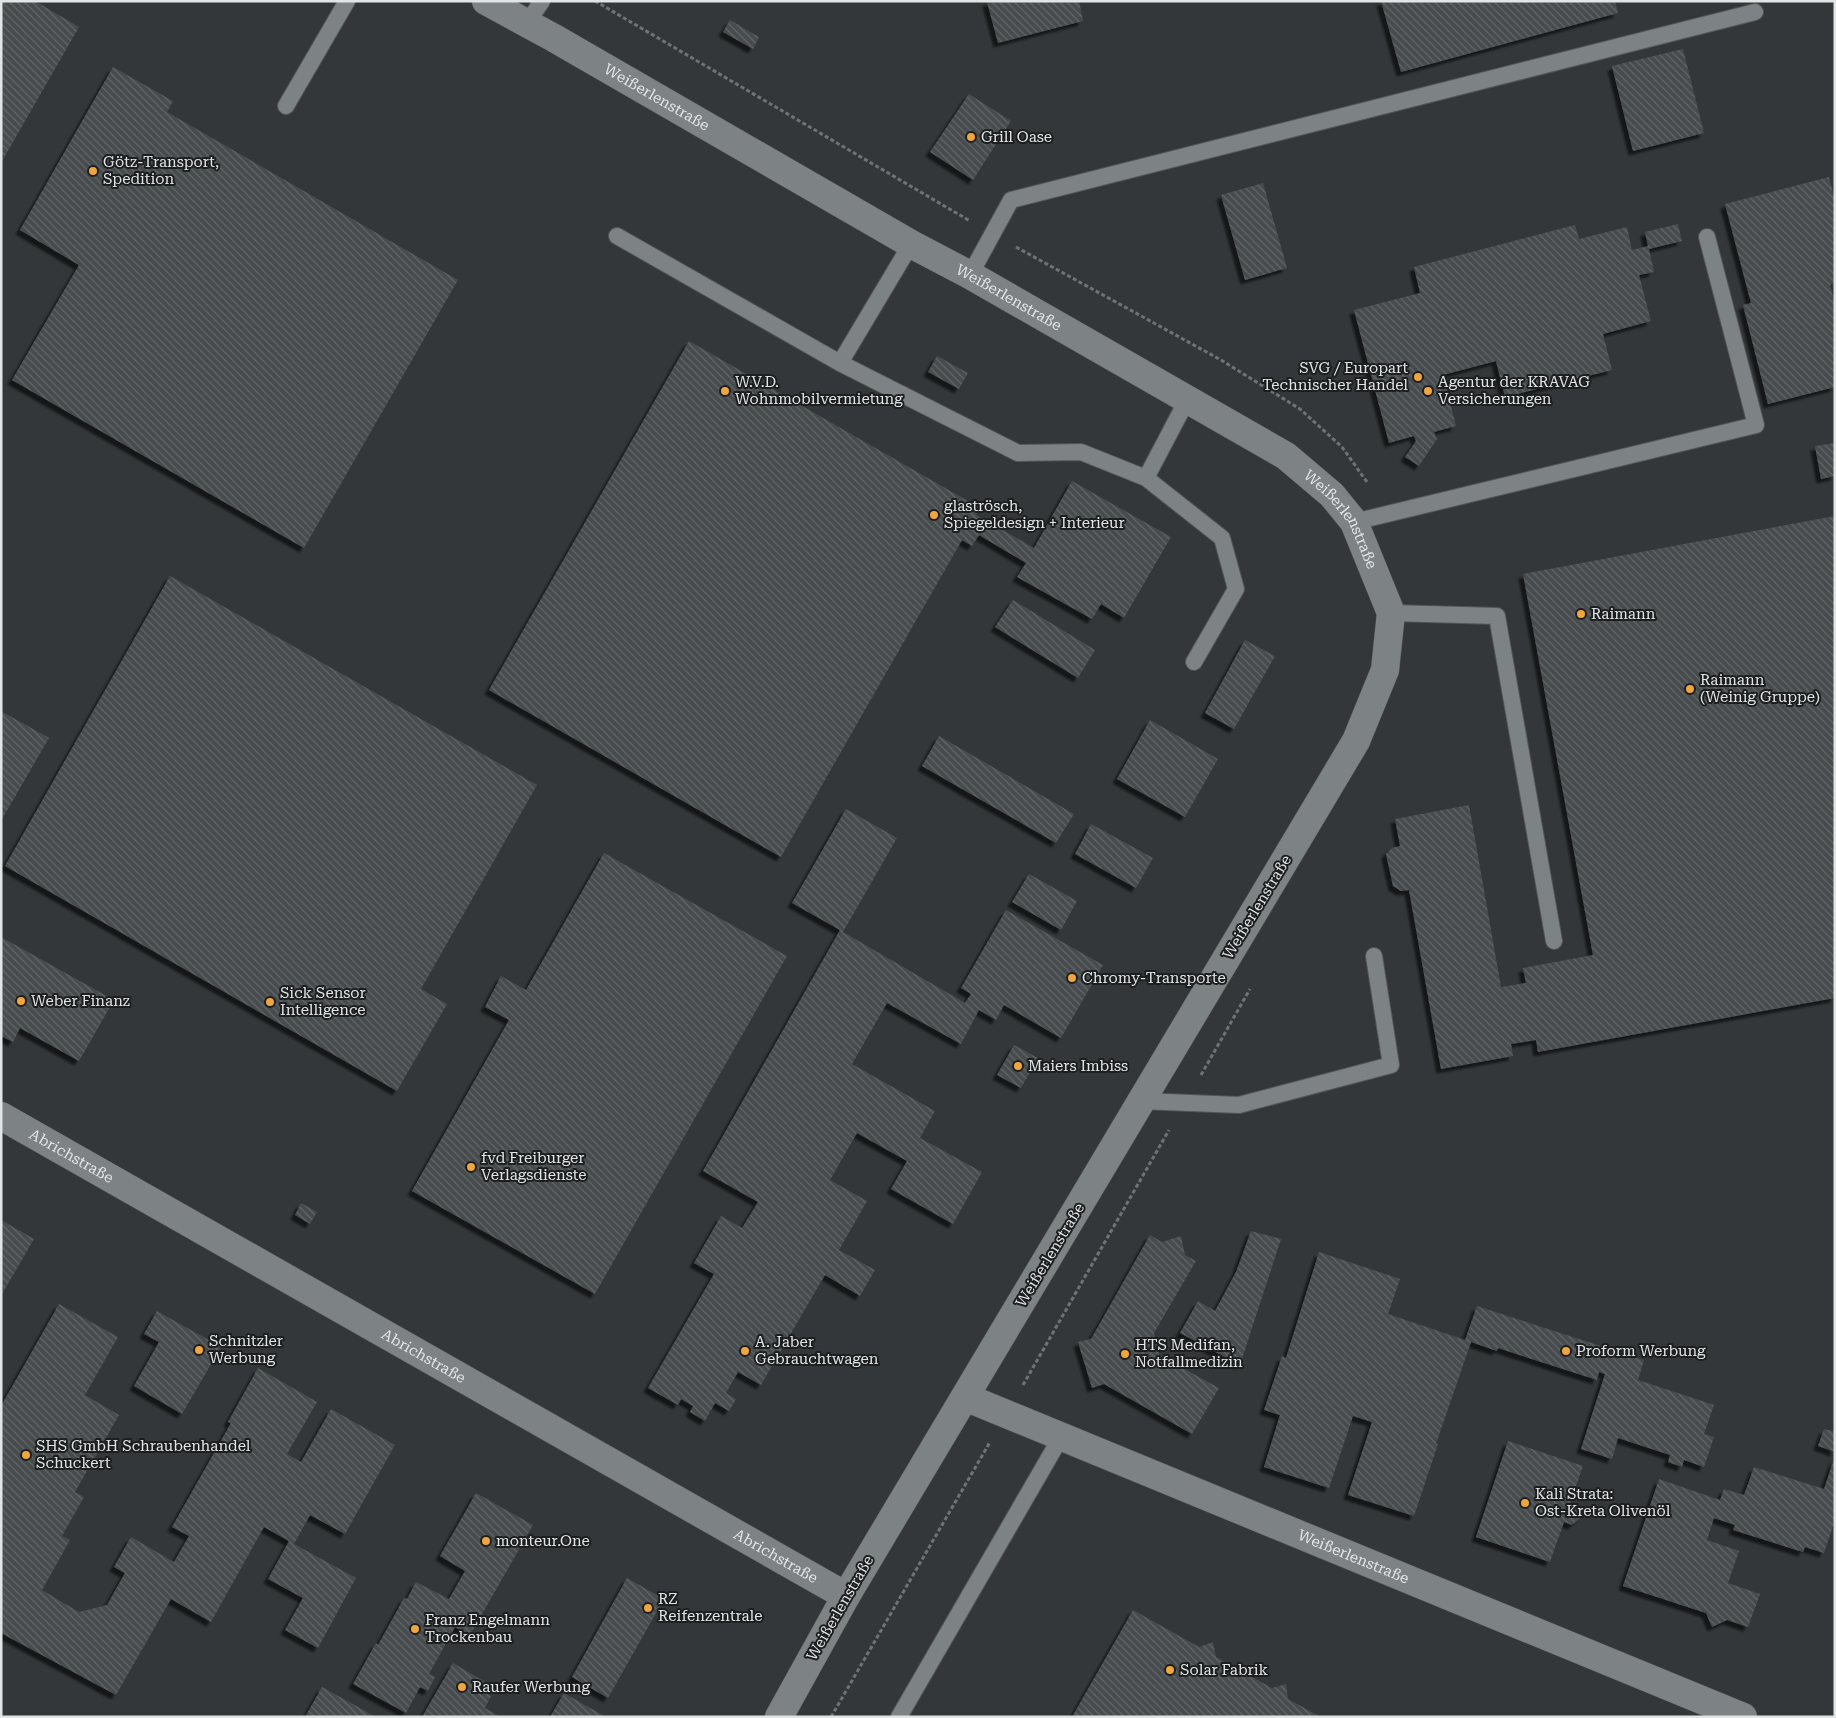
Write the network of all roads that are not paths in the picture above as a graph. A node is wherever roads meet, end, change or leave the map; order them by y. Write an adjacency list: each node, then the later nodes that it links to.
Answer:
1 (347, 1): 6 (lane)
2 (486, 1): 5 (street, Weißerlenstraße)
3 (542, 1): 5 (lane)
4 (1755, 12): 10 (lane)
5 (527, 23): 9 (street, Weißerlenstraße)
6 (286, 106)
7 (617, 236): 11 (lane)
8 (1707, 237): 14 (lane)
9 (911, 244): 10 (street, Weißerlenstraße); 11 (lane)
10 (970, 275): 12 (street, Weißerlenstraße)
11 (840, 364): 13 (lane)
12 (1187, 400): 13 (lane); 14 (street, Weißerlenstraße)
13 (1146, 478): 16 (lane)
14 (1354, 522): 15 (street, Weißerlenstraße)
15 (1391, 613): 17 (lane); 19 (street, Weißerlenstraße)
16 (1194, 662)
17 (1554, 940)
18 (1374, 956): 19 (lane)
19 (1141, 1101): 21 (street, Weißerlenstraße)
20 (1, 1116): 23 (street, Abrichstraße)
21 (965, 1398): 22 (street, Weißerlenstraße); 23 (street, Weißerlenstraße)
22 (1061, 1437): 25 (lane); 26 (street, Weißerlenstraße)
23 (846, 1596): 24 (street, Weißerlenstraße)
24 (779, 1717)
25 (899, 1717)
26 (1743, 1717)

